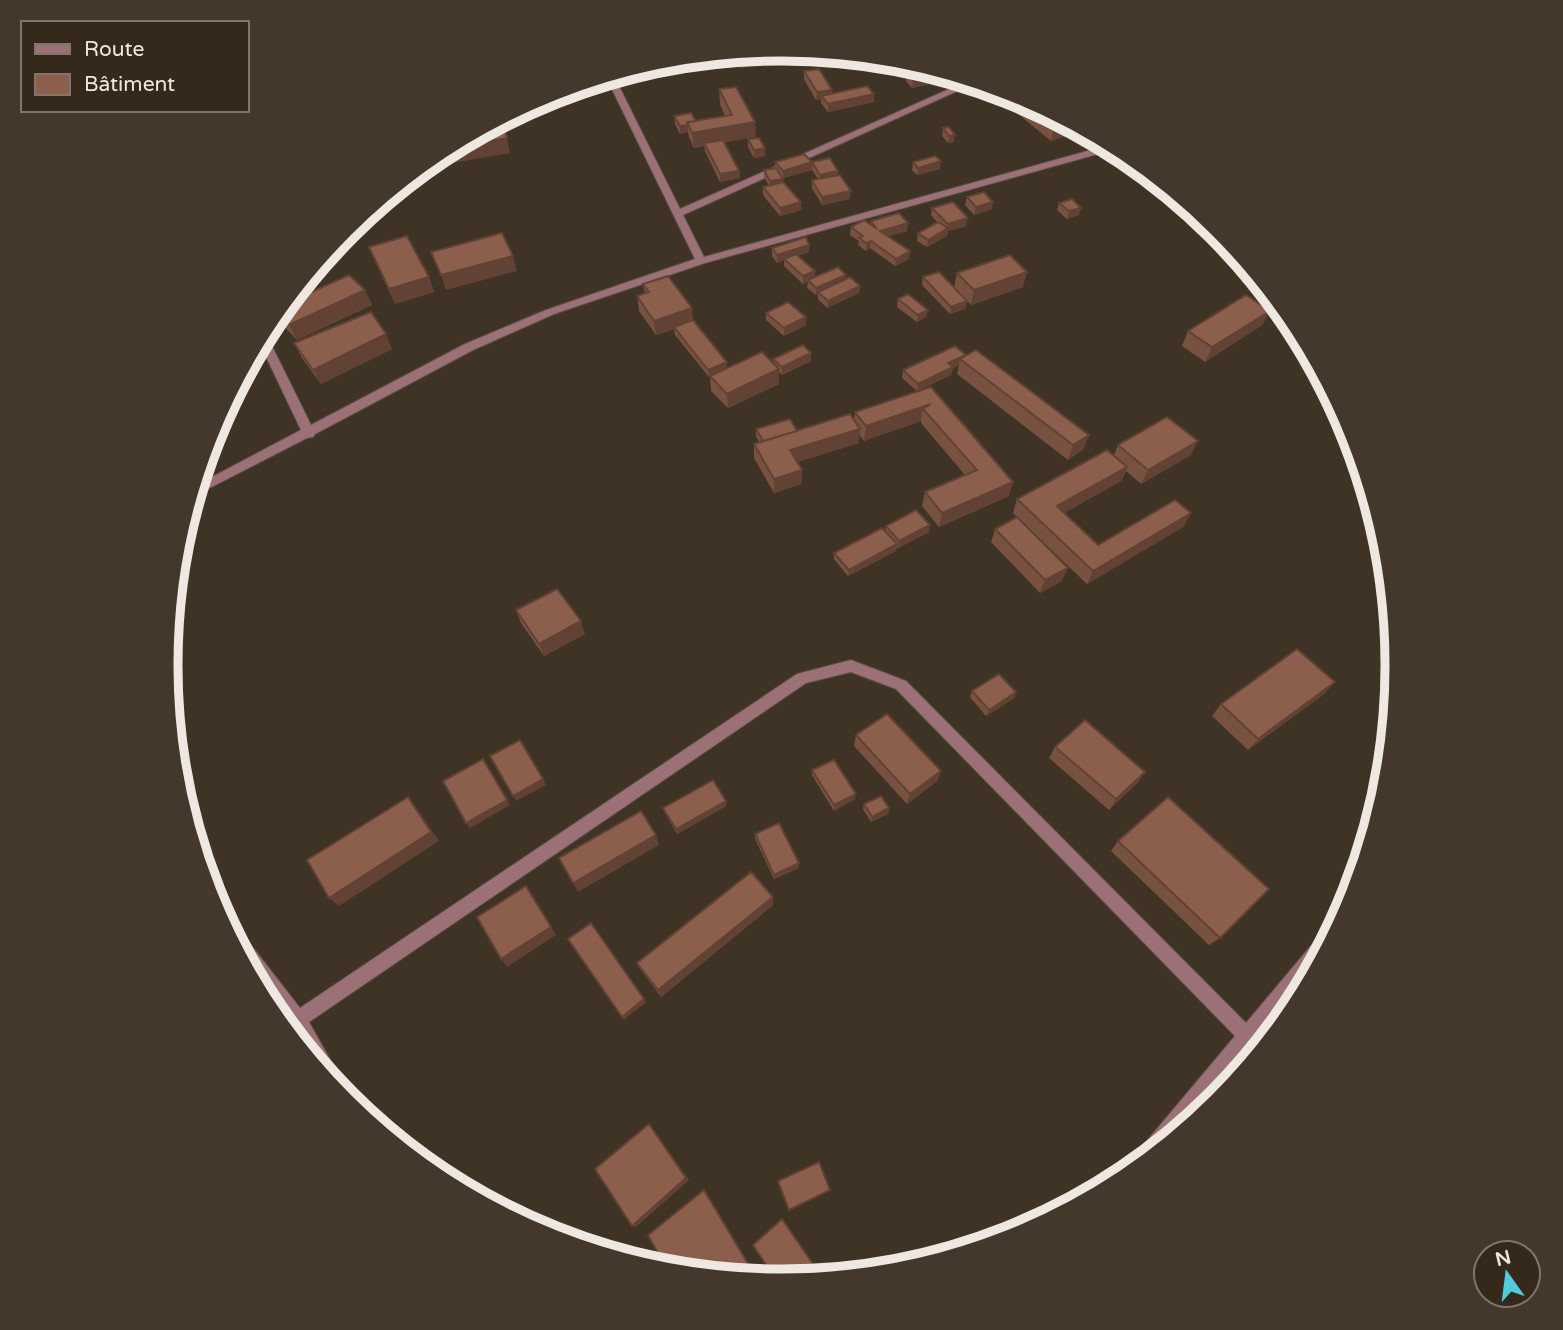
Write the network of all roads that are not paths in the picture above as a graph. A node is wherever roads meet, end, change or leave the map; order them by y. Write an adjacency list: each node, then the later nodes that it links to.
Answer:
1 (614, 85): 4 (street)
2 (959, 88): 4 (street)
3 (1098, 151): 5 (street)
4 (678, 214): 5 (street)
5 (701, 261): 7 (street)
6 (268, 349): 7 (street)
7 (309, 434): 8 (street)
8 (205, 488)
9 (1303, 969): 12 (street)
10 (264, 975): 11 (street)
11 (298, 1018): 12 (street); 13 (street)
12 (1247, 1036): 14 (street)
13 (313, 1045)
14 (1173, 1124)

